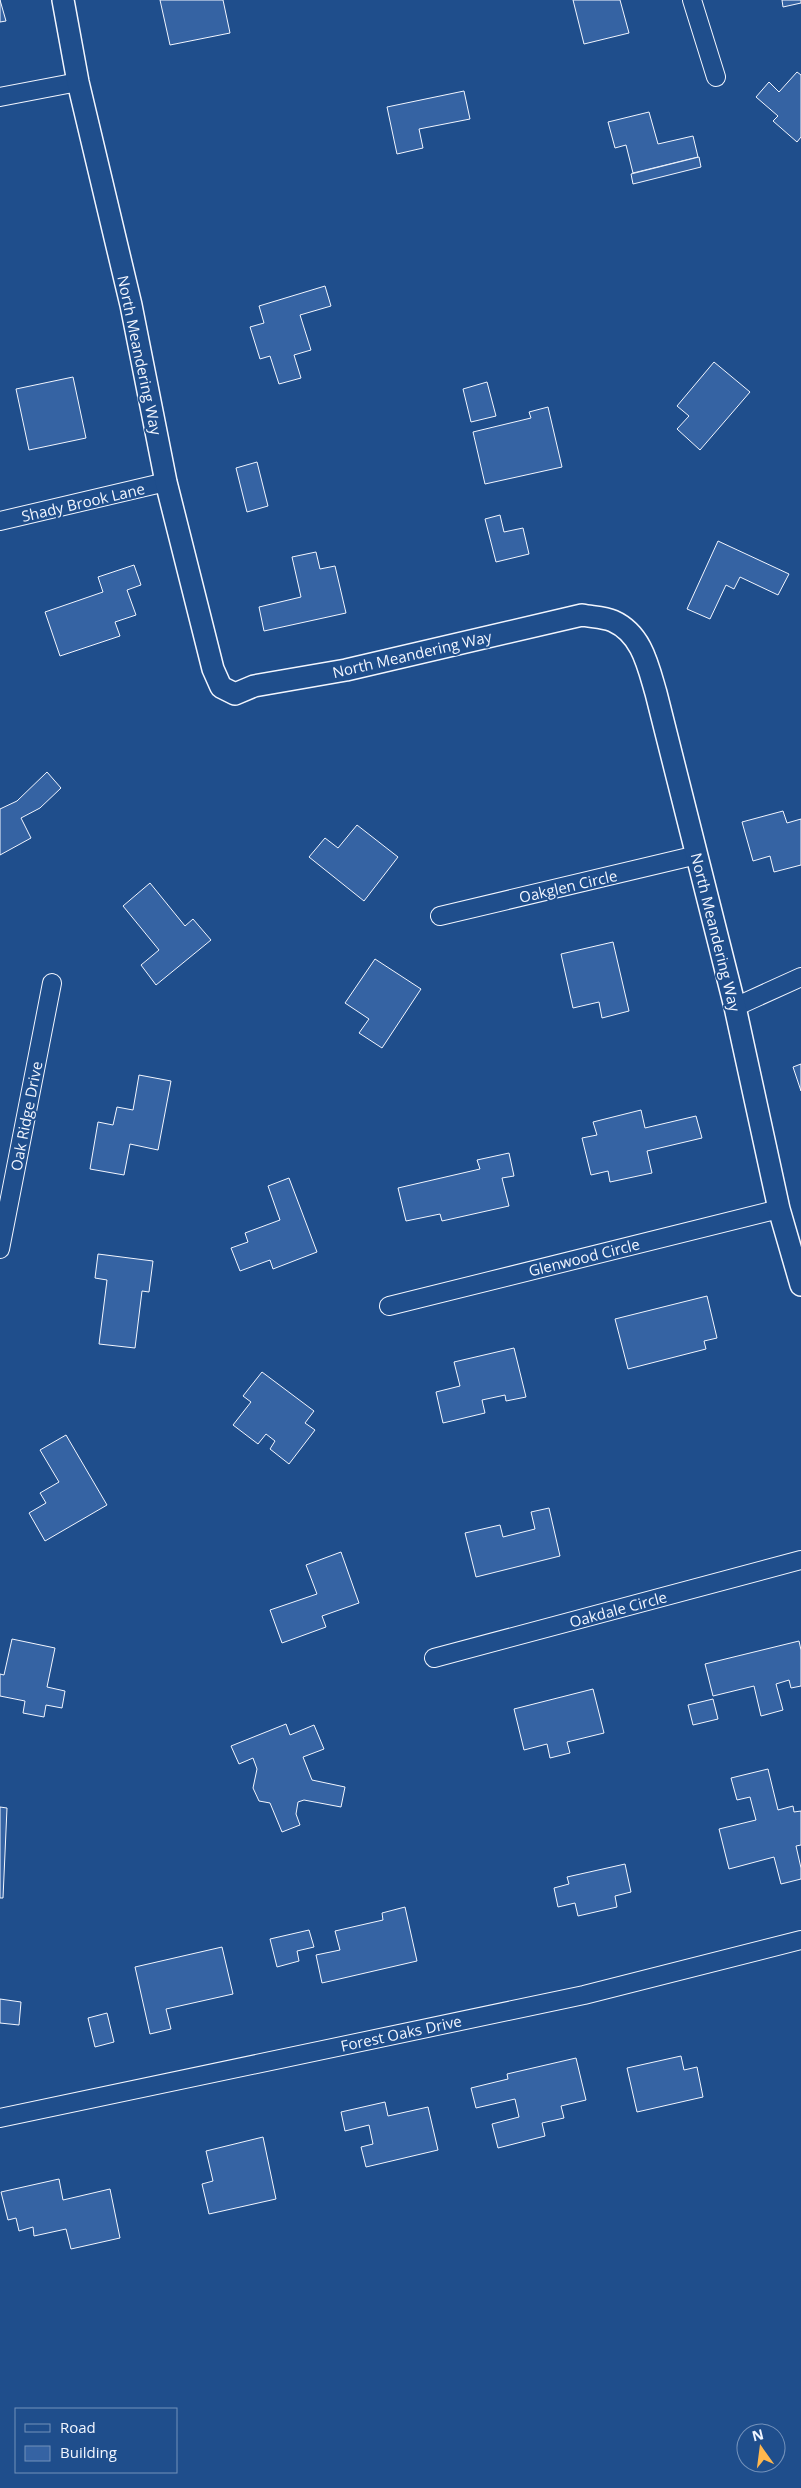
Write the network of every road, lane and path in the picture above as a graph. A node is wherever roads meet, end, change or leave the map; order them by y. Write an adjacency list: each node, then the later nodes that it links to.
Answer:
1 (63, 0): 4 (street, North Meandering Way)
2 (692, 0): 3 (street)
3 (716, 77)
4 (78, 82): 5 (street); 6 (street, North Meandering Way)
5 (0, 96)
6 (166, 482): 7 (street, Shady Brook Lane); 8 (street, North Meandering Way)
7 (0, 521)
8 (697, 855): 9 (street, Oakglen Circle); 12 (street, North Meandering Way)
9 (440, 916)
10 (801, 978): 12 (street)
11 (52, 983): 14 (street, Oak Ridge Drive)
12 (735, 1007): 13 (street, North Meandering Way)
13 (779, 1209): 15 (street, North Meandering Way); 16 (street, Glenwood Circle)
14 (0, 1249)
15 (801, 1285)
16 (389, 1306)
17 (801, 1560): 18 (street, Oakdale Circle)
18 (434, 1658)
19 (801, 1940): 20 (street, Forest Oaks Drive)
20 (0, 2118)

